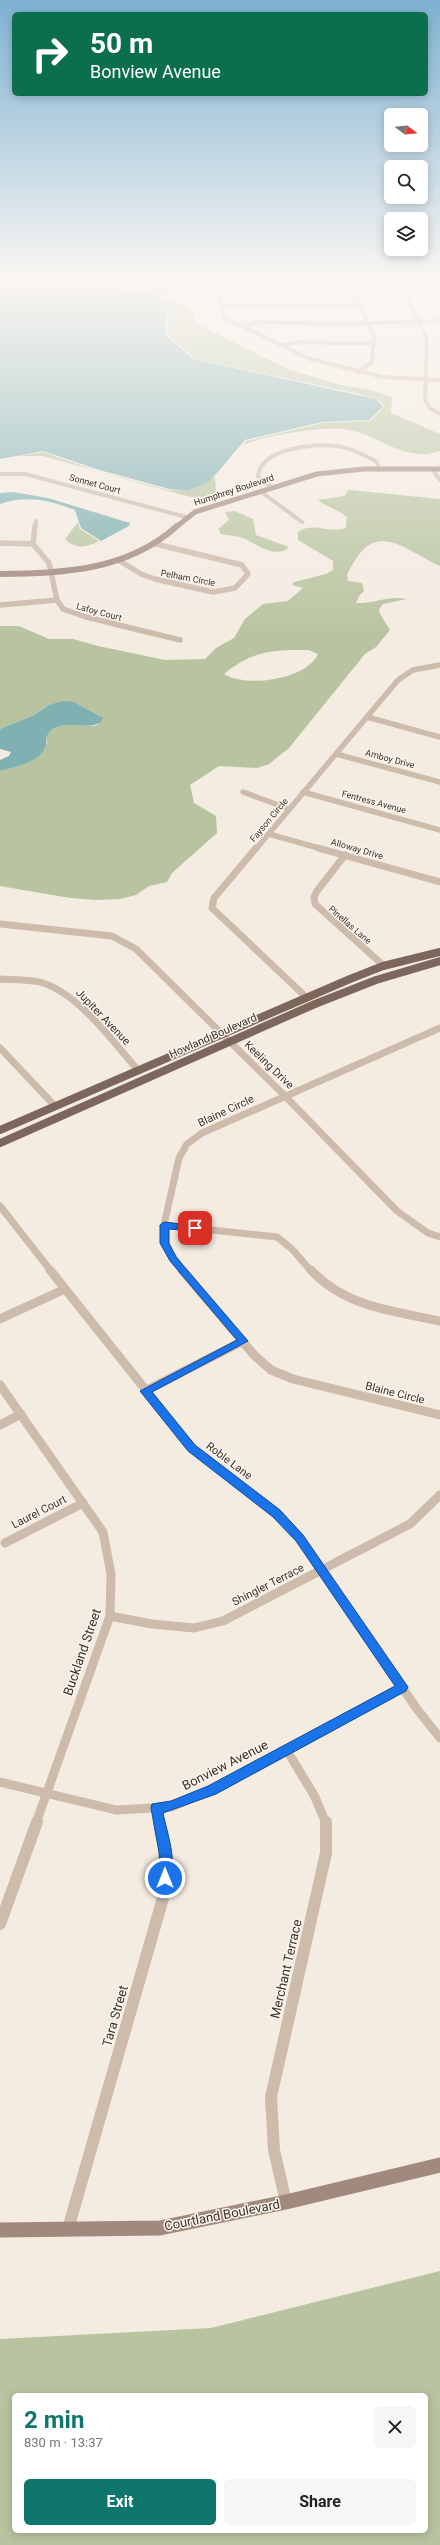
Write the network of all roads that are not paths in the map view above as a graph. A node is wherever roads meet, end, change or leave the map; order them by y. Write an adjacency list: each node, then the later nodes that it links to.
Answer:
1 (425, 399): 2 (street)
2 (440, 414)
3 (440, 469): 5 (street, Humphrey Boulevard)
4 (379, 470): 5 (street, Humphrey Boulevard); 8 (street, Humphrey Boulevard); 8 (street)
5 (432, 470): 7 (street)
6 (0, 474): 10 (street, Sonnet Court)
7 (440, 480)
8 (272, 488): 9 (street, Humphrey Boulevard)
9 (260, 491): 10 (street, Humphrey Boulevard); 12 (street)
10 (186, 517): 15 (street, Humphrey Boulevard)
11 (36, 521): 14 (street)
12 (302, 522)
13 (0, 543): 14 (street)
14 (33, 544): 17 (street)
15 (156, 544): 16 (street, Humphrey Boulevard); 16 (street, Pelham Circle)
16 (120, 561): 17 (street, Humphrey Boulevard)
17 (53, 573): 18 (street, Humphrey Boulevard); 19 (street)
18 (0, 574)
19 (57, 600): 20 (street); 21 (street, Lafoy Court)
20 (0, 605)
21 (180, 640)
22 (440, 665): 23 (street, Fayson Circle)
23 (367, 717): 24 (street); 25 (street, Fayson Circle)
24 (439, 735)
25 (336, 754): 26 (street, Amboy Drive); 28 (street, Fayson Circle)
26 (440, 782)
27 (244, 792): 29 (street)
28 (304, 792): 29 (street, Fayson Circle); 30 (street, Fentress Avenue)
29 (290, 809): 31 (street, Fayson Circle)
30 (440, 830)
31 (269, 834): 32 (street, Alloway Drive); 42 (street, Fayson Circle)
32 (345, 855): 33 (street, Alloway Drive); 38 (street, Pinellas Lane)
33 (440, 882)
34 (0, 924): 44 (street, Keeling Drive)
35 (440, 952): 36 (main road, Howland Boulevard)
36 (404, 961): 38 (main road, Howland Boulevard); 39 (main road)
37 (440, 961): 39 (main road, Howland Boulevard)
38 (384, 966): 41 (main road); 42 (main road, Howland Boulevard)
39 (400, 972): 41 (main road, Howland Boulevard)
40 (0, 979): 47 (street, Jupiter Avenue)
41 (376, 980): 45 (main road, Howland Boulevard)
42 (307, 998): 44 (main road, Howland Boulevard)
43 (440, 1028): 48 (street, Blaine Circle)
44 (222, 1034): 45 (street, Keeling Drive); 47 (main road, Howland Boulevard)
45 (230, 1042): 48 (street, Keeling Drive); 51 (main road, Howland Boulevard)
46 (0, 1048): 49 (street)
47 (138, 1070): 49 (main road, Howland Boulevard)
48 (286, 1096): 53 (street, Blaine Circle); 54 (street, Keeling Drive)
49 (55, 1106): 50 (main road, Howland Boulevard)
50 (0, 1130)
51 (0, 1143)
52 (0, 1206): 55 (street, Roble Lane)
53 (164, 1225): 57 (street); 58 (street, Blaine Circle)
54 (440, 1237)
55 (65, 1289): 56 (street); 60 (street, Roble Lane)
56 (0, 1320)
57 (440, 1321)
58 (243, 1341): 60 (street); 62 (street, Blaine Circle)
59 (0, 1385): 61 (street, Buckland Street)
60 (145, 1391): 67 (street, Roble Lane)
61 (21, 1414): 63 (street); 65 (street, Buckland Street)
62 (440, 1415)
63 (0, 1425)
64 (440, 1495): 67 (street, Shingler Terrace)
65 (83, 1503): 66 (street, Laurel Court); 68 (street, Buckland Street)
66 (5, 1543)
67 (322, 1571): 68 (street, Shingler Terrace); 69 (street, Roble Lane)
68 (110, 1616): 73 (street, Buckland Street)
69 (402, 1687): 70 (street, Roble Lane); 71 (street, Bonview Avenue)
70 (440, 1738)
71 (286, 1749): 74 (street, Bonview Avenue); 77 (street, Merchant Terrace)
72 (0, 1782): 73 (street, Bonview Avenue)
73 (45, 1794): 74 (street, Bonview Avenue); 75 (street, Buckland Street)
74 (156, 1808): 78 (street, Tara Street)
75 (0, 1924)
76 (440, 2165): 77 (street, Courtland Boulevard)
77 (286, 2202): 78 (street, Courtland Boulevard)
78 (68, 2229): 79 (street, Courtland Boulevard)
79 (0, 2230)

